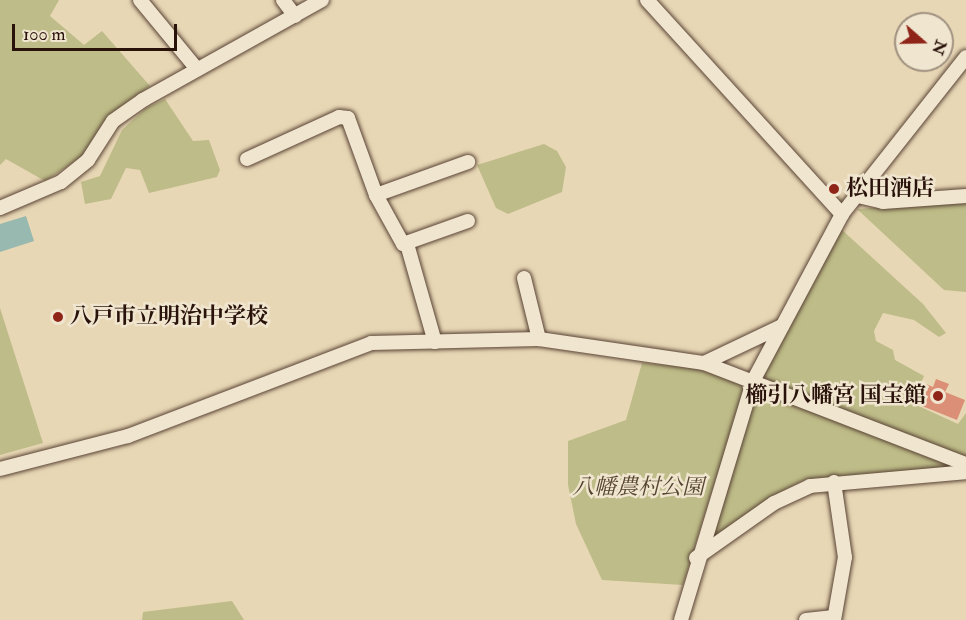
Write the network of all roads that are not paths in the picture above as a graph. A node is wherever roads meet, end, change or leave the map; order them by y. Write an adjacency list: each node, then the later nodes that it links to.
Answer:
1 (140, 0): 7 (street)
2 (283, 0): 5 (street)
3 (322, 0): 5 (street)
4 (647, 0): 14 (street)
5 (295, 16): 7 (street)
6 (966, 57): 11 (street)
7 (196, 68): 13 (street)
8 (247, 159): 10 (street)
9 (468, 162): 10 (street)
10 (376, 195): 16 (street)
11 (858, 196): 12 (street); 14 (street)
12 (966, 196)
13 (0, 208)
14 (842, 214): 18 (street)
15 (468, 221): 16 (street)
16 (407, 244): 20 (street)
17 (524, 278): 19 (street)
18 (782, 326): 21 (street); 22 (street)
19 (539, 339): 20 (street); 21 (street)
20 (435, 342): 24 (street)
21 (704, 363): 22 (street)
22 (753, 381): 23 (street); 27 (street)
23 (966, 464)
24 (0, 470)
25 (966, 472): 26 (street)
26 (834, 482): 27 (street); 28 (street)
27 (696, 558): 29 (street)
28 (834, 618): 30 (street)
29 (681, 620)
30 (806, 620)

